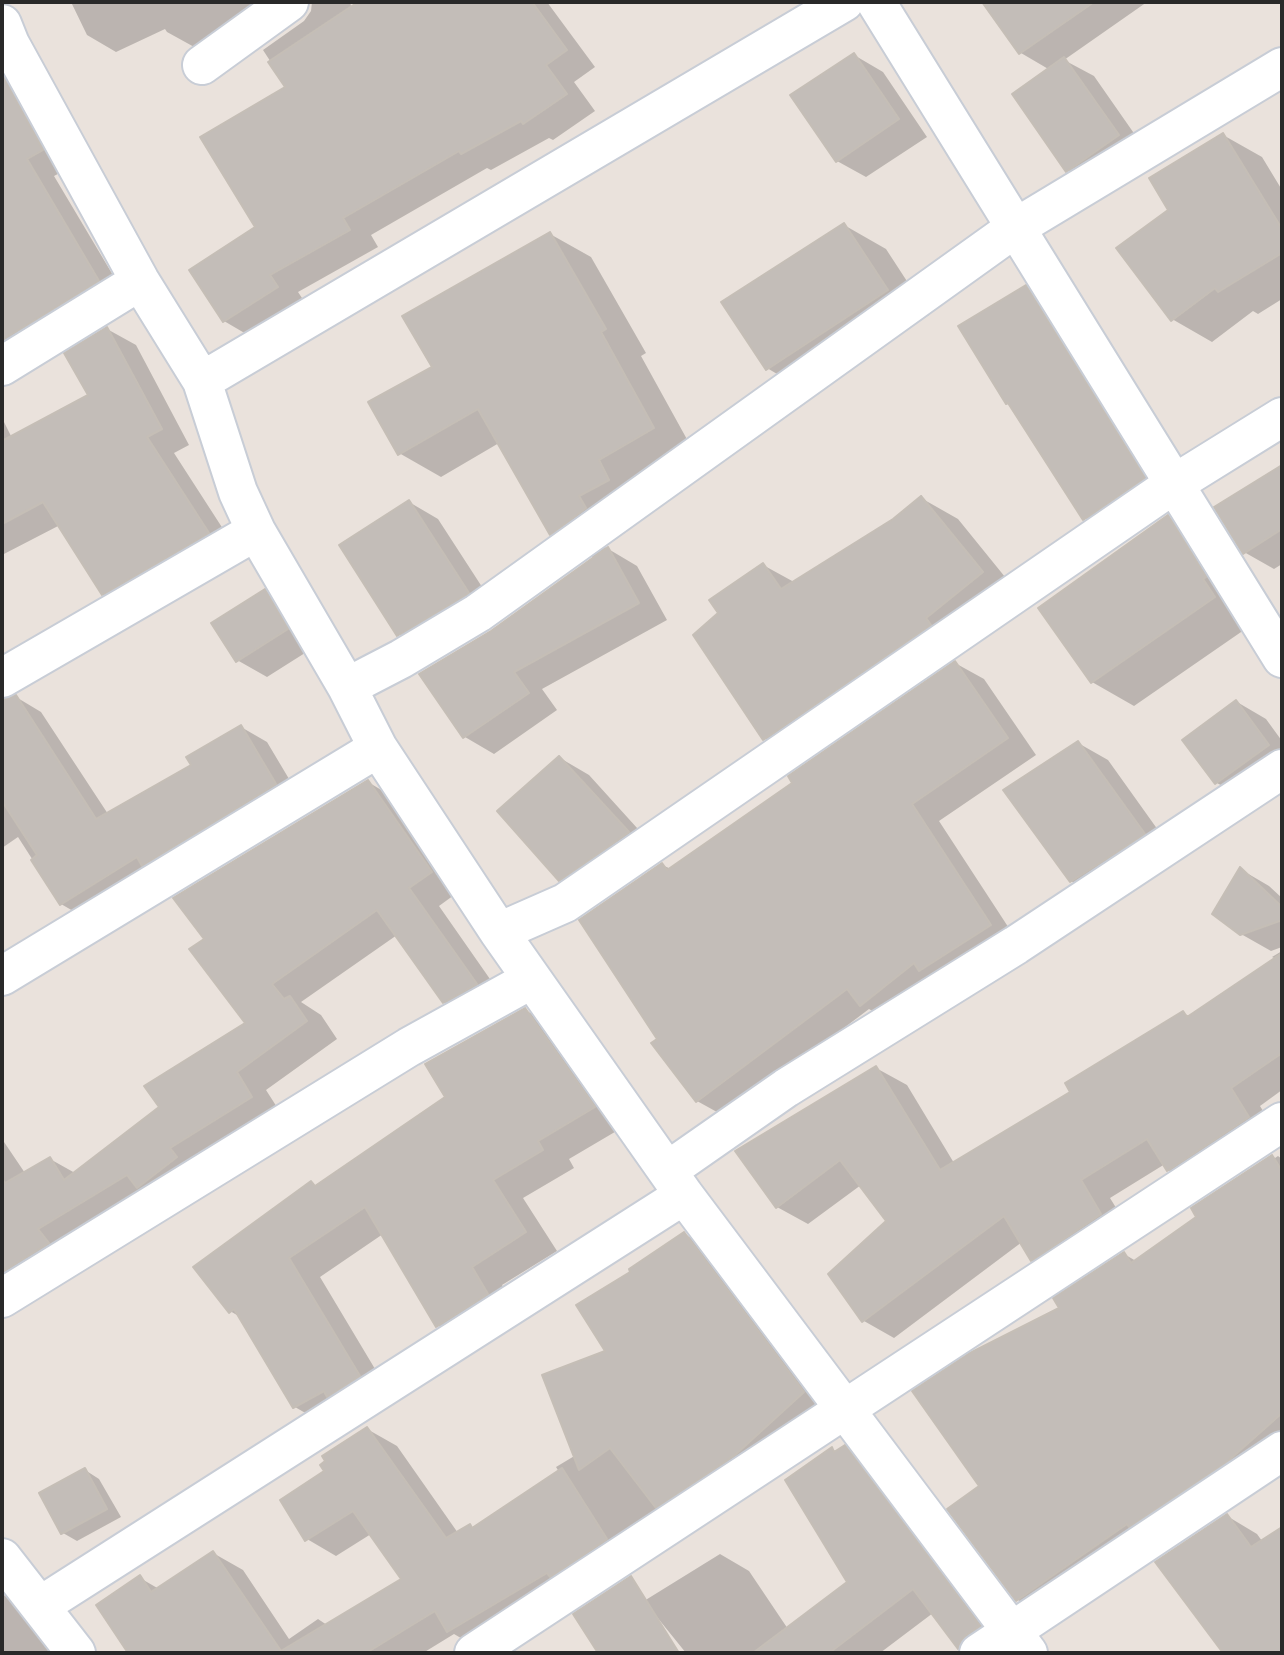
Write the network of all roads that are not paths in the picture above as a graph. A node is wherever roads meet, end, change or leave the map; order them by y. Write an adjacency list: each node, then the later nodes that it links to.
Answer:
1 (289, 2): 5 (street)
2 (844, 2): 10 (street)
3 (876, 2): 7 (street)
4 (4, 39): 8 (street)
5 (201, 65)
6 (1282, 67): 7 (street)
7 (1015, 228): 12 (street); 16 (street)
8 (140, 281): 9 (street); 10 (street)
9 (2, 366)
10 (202, 381): 13 (street)
11 (1282, 417): 12 (street)
12 (1174, 485): 14 (street); 19 (street)
13 (256, 531): 15 (street); 16 (street)
14 (1282, 658)
15 (2, 678)
16 (347, 687): 17 (street)
17 (378, 748): 19 (street); 20 (street)
18 (1282, 769): 23 (street)
19 (499, 932): 21 (street)
20 (2, 976)
21 (532, 979): 23 (street); 24 (street)
22 (1282, 1122): 25 (street)
23 (675, 1183): 25 (street); 28 (street)
24 (2, 1298)
25 (844, 1411): 29 (street); 31 (street)
26 (1282, 1451): 29 (street)
27 (2, 1558): 28 (street)
28 (40, 1606): 30 (street)
29 (1020, 1643): 32 (street)
30 (76, 1653)
31 (474, 1653)
32 (979, 1653)

